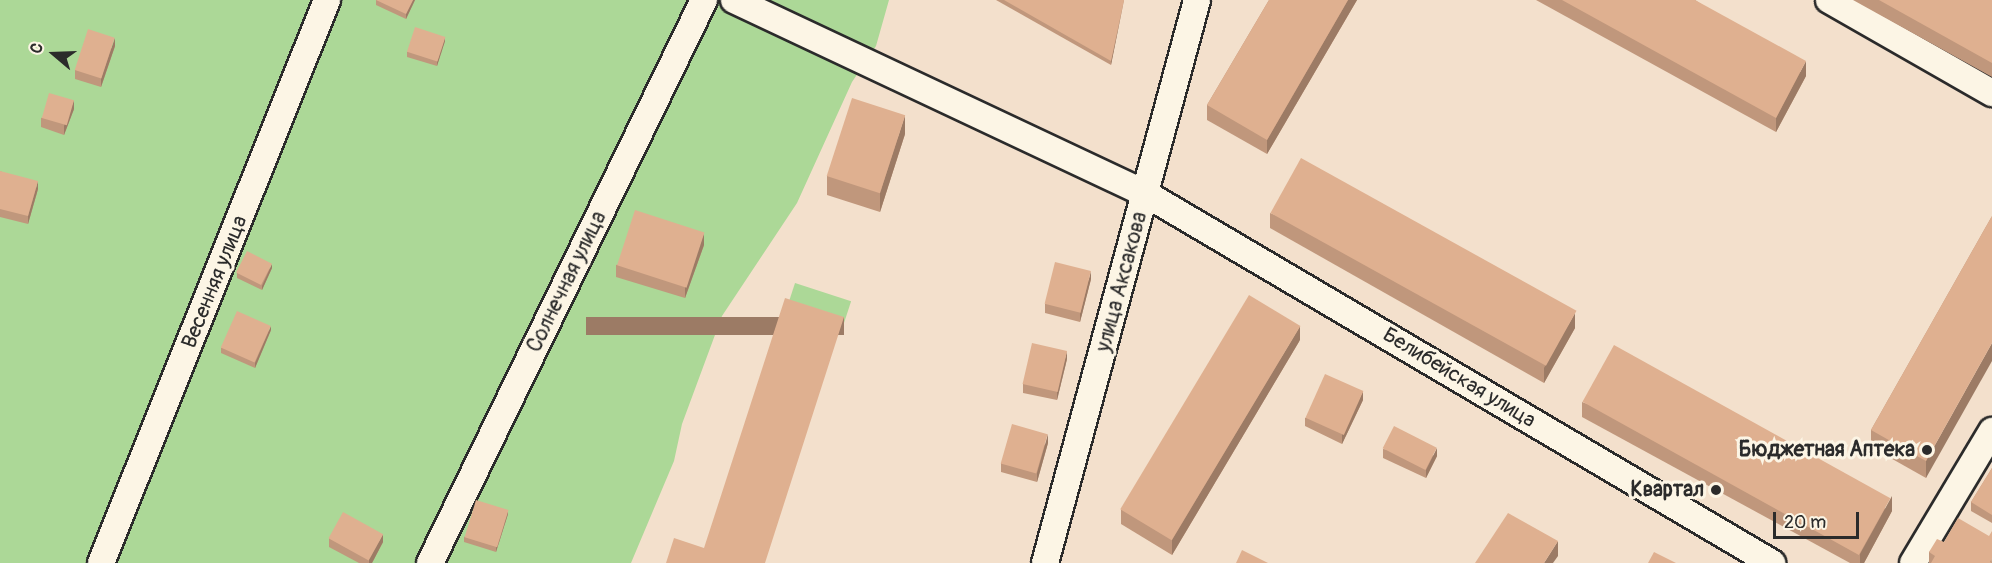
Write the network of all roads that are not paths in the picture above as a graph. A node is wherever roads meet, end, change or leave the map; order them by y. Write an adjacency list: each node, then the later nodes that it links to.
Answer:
1 (326, 0): 9 (street, Весенняя улица)
2 (704, 0): 10 (street, Солнечная улица)
3 (734, 0): 7 (street, Белибейская улица)
4 (1197, 0): 7 (street, улица Аксакова)
5 (1829, 0): 6 (street)
6 (1992, 93)
7 (1146, 194): 11 (street, улица Аксакова); 12 (street, Белибейская улица)
8 (1992, 431): 13 (street)
9 (101, 563)
10 (430, 563)
11 (1046, 563)
12 (1772, 563)
13 (1913, 563)

